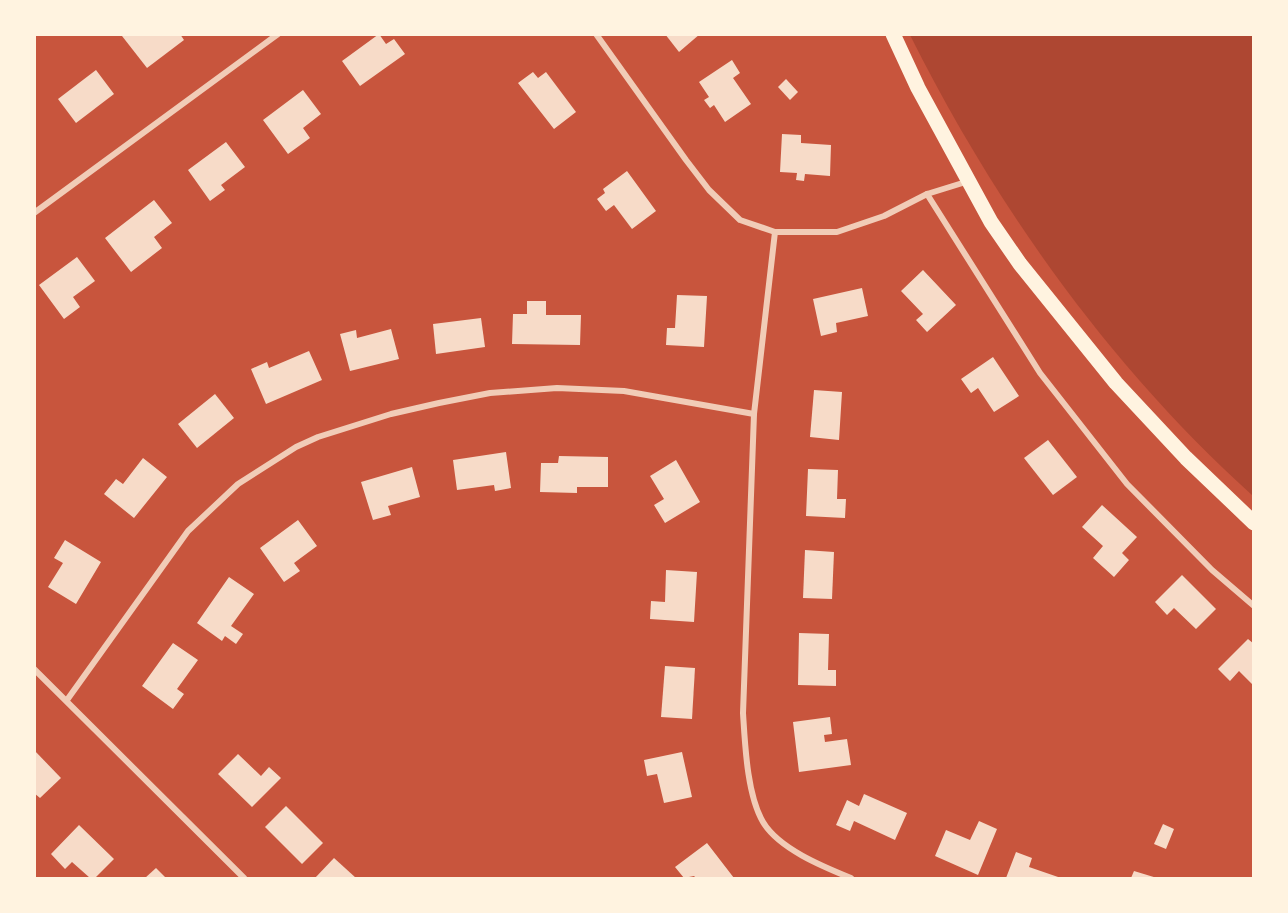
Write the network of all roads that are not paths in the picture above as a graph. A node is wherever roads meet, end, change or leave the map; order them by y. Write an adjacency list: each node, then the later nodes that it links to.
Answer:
1 (279, 34): 6 (street)
2 (596, 34): 7 (street)
3 (893, 34): 4 (main road)
4 (969, 181): 5 (street); 9 (main road)
5 (927, 194): 7 (street); 10 (street)
6 (34, 213)
7 (775, 232): 8 (street)
8 (754, 414): 12 (street); 14 (street)
9 (1254, 523)
10 (1254, 606)
11 (34, 669): 12 (street)
12 (67, 700): 13 (street)
13 (244, 879)
14 (851, 879)

